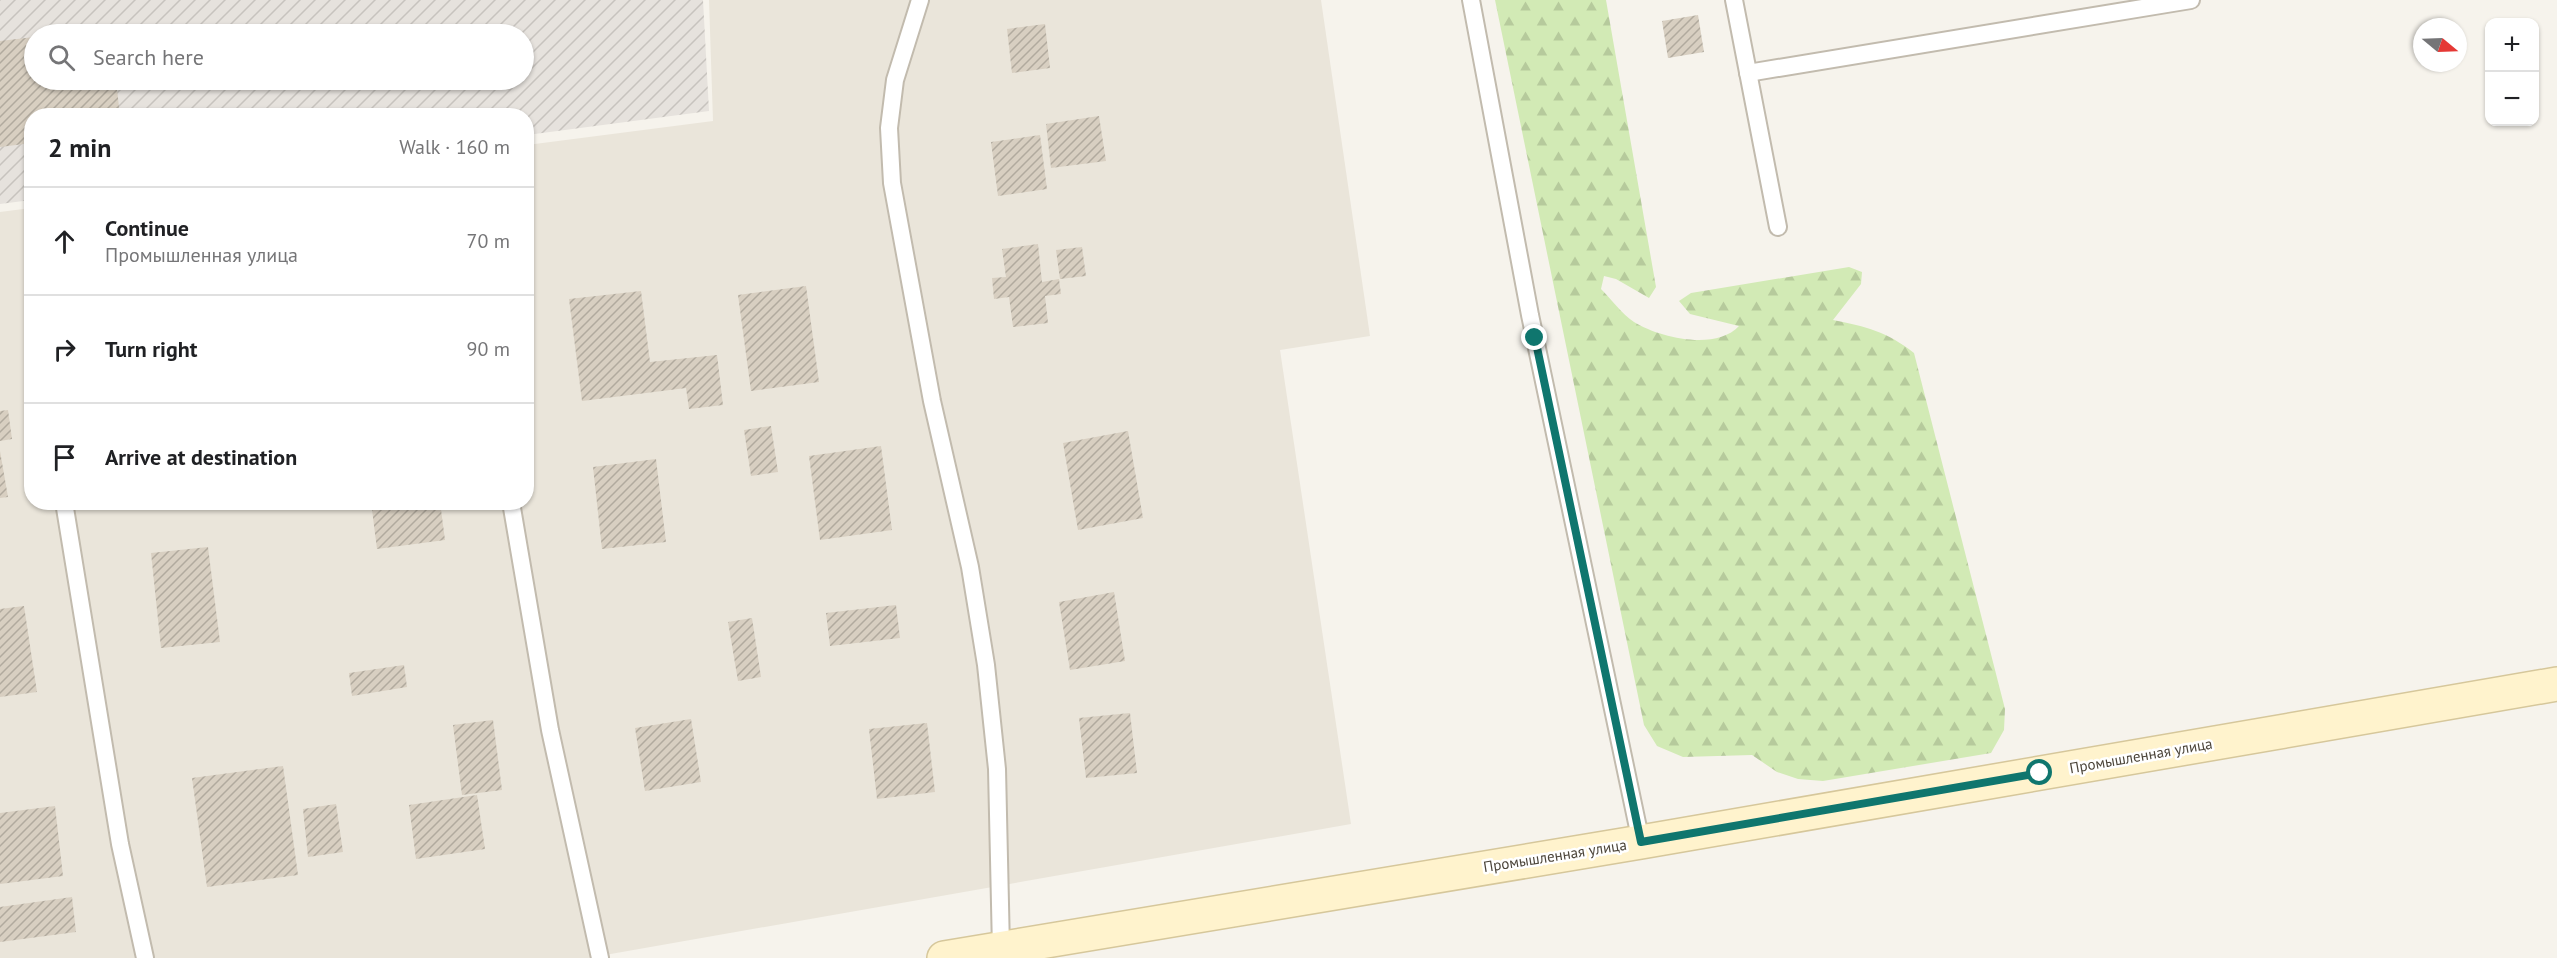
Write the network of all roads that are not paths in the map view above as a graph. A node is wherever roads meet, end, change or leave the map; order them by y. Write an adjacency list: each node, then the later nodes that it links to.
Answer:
1 (920, 0): 11 (lane)
2 (1471, 0): 10 (lane)
3 (1734, 0): 5 (lane)
4 (2191, 0): 5 (lane)
5 (1748, 73): 6 (lane)
6 (1778, 227)
7 (65, 510): 12 (lane)
8 (512, 510): 13 (lane)
9 (2557, 684): 10 (street, Промышленная улица)
10 (1641, 842): 11 (street, Промышленная улица)
11 (1001, 949): 14 (street, Промышленная улица)
12 (146, 958)
13 (600, 958)
14 (944, 958)

